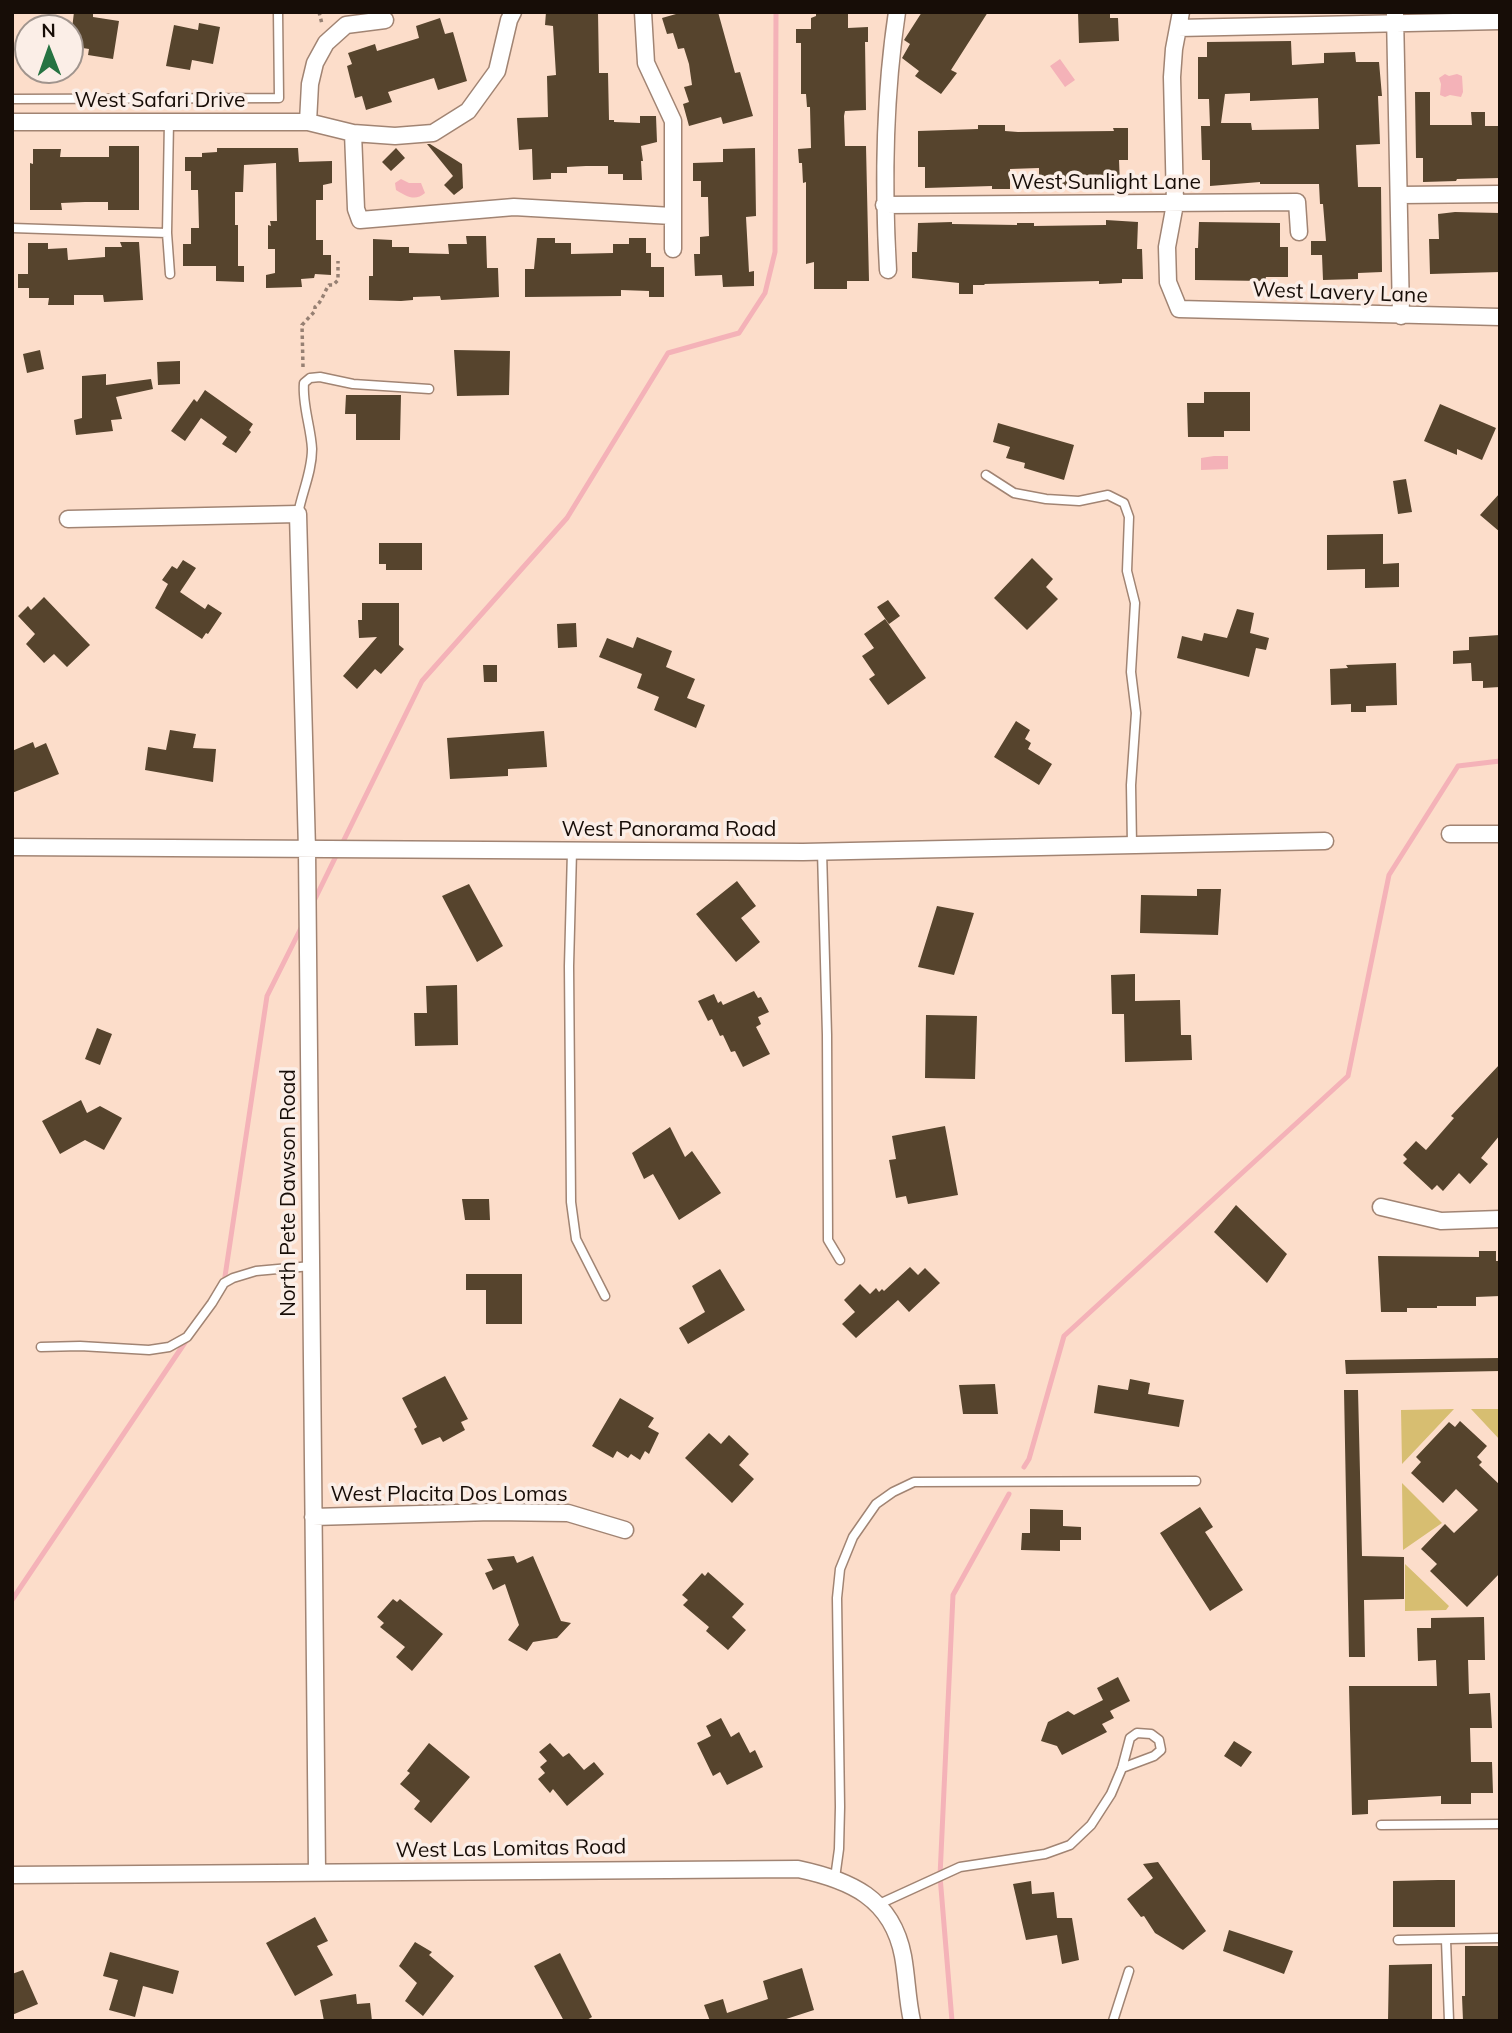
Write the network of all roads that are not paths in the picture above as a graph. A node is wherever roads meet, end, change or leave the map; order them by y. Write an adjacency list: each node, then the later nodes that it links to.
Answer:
1 (278, 12): 9 (lane)
2 (513, 12): 13 (street, West Safari Drive)
3 (643, 12): 18 (street)
4 (897, 12): 17 (street)
5 (1395, 17): 7 (street); 8 (street); 15 (street)
6 (385, 20): 12 (street)
7 (1180, 20): 16 (street)
8 (1500, 21)
9 (12, 99)
10 (169, 121): 11 (street, West Safari Drive); 12 (street, West Safari Drive); 21 (lane)
11 (12, 122)
12 (308, 122): 13 (street, West Safari Drive)
13 (353, 133): 18 (street)
14 (1500, 194): 15 (street)
15 (1400, 195): 25 (street)
16 (1175, 204): 17 (street, West Sunlight Lane); 20 (street, West Sunlight Lane); 25 (street, West Lavery Lane)
17 (884, 205): 23 (street)
18 (672, 216): 22 (street)
19 (12, 228): 21 (lane)
20 (1299, 232)
21 (167, 233): 24 (lane)
22 (673, 249)
23 (888, 270)
24 (170, 274)
25 (1401, 316): 26 (street, West Lavery Lane)
26 (1500, 317)
27 (429, 389): 29 (lane)
28 (986, 475): 34 (lane)
29 (298, 514): 30 (street); 36 (street, North Pete Dawson Road)
30 (68, 519)
31 (1450, 834): 32 (street)
32 (1500, 834)
33 (1325, 841): 34 (street, West Panorama Road)
34 (1132, 845): 38 (street, West Panorama Road)
35 (12, 847): 36 (street, West Panorama Road)
36 (307, 850): 37 (street, West Panorama Road); 42 (street, North Pete Dawson Road)
37 (572, 851): 38 (street, West Panorama Road); 43 (lane)
38 (822, 852): 41 (lane)
39 (1381, 1207): 40 (street)
40 (1500, 1219)
41 (840, 1260)
42 (311, 1266): 44 (lane); 46 (street, North Pete Dawson Road)
43 (606, 1296)
44 (41, 1347)
45 (1196, 1481): 53 (lane)
46 (313, 1517): 47 (street, West Placita Dos Lomas); 51 (street, North Pete Dawson Road)
47 (625, 1530)
48 (1122, 1768): 48 (lane); 54 (lane)
49 (1500, 1824): 50 (lane)
50 (1381, 1825)
51 (317, 1871): 52 (street, West Las Lomitas Road); 53 (street, West Las Lomitas Road)
52 (12, 1875)
53 (835, 1878): 54 (street, West Las Lomitas Road)
54 (877, 1905): 59 (street, West Las Lomitas Road)
55 (1500, 1938): 56 (lane)
56 (1446, 1940): 57 (lane); 61 (lane)
57 (1398, 1941)
58 (1129, 1971): 60 (lane)
59 (912, 2021)
60 (1114, 2021)
61 (1449, 2021)

